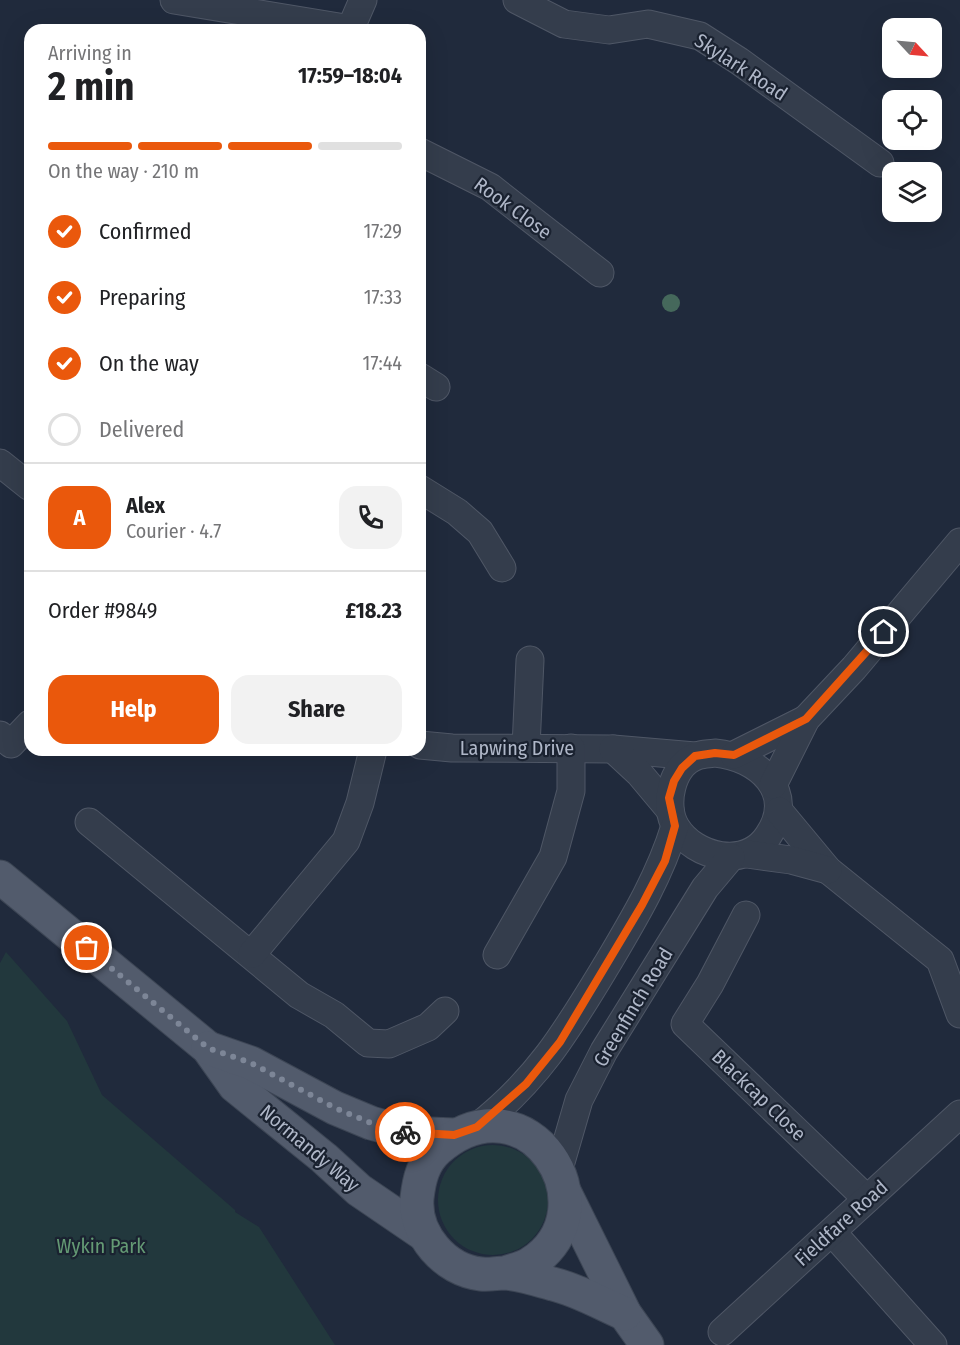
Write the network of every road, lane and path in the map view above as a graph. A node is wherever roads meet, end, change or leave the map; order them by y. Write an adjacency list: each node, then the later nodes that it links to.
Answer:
1 (174, 0): 5 (street)
2 (363, 0): 6 (street)
3 (517, 0): 4 (street, Skylark Road)
4 (650, 12): 8 (street, Skylark Road)
5 (316, 24)
6 (353, 24)
7 (426, 155): 9 (street, Rook Close)
8 (880, 163)
9 (600, 273)
10 (0, 463): 11 (street)
11 (24, 482)
12 (426, 493): 14 (street)
13 (960, 542): 16 (street)
14 (502, 568)
15 (530, 660): 20 (street)
16 (806, 719): 23 (street); 26 (street)
17 (24, 728): 18 (street)
18 (5, 739)
19 (426, 746): 20 (street, Lapwing Drive)
20 (526, 747): 21 (street, Lapwing Drive)
21 (571, 748): 22 (street, Lapwing Drive); 34 (street)
22 (613, 749): 25 (street, Lapwing Drive); 27 (street)
23 (734, 755): 25 (street); 26 (street)
24 (372, 756): 33 (street)
25 (695, 756): 27 (street)
26 (776, 798): 29 (street); 30 (street)
27 (673, 818): 29 (street); 39 (street)
28 (89, 822): 33 (street)
29 (739, 855): 30 (street); 40 (street, Greenfinch Road)
30 (828, 870): 36 (street)
31 (0, 877): 37 (main road, Normandy Way)
32 (746, 915): 41 (street, Blackcap Close)
33 (252, 954): 35 (street)
34 (497, 955)
35 (446, 1011)
36 (960, 1014)
37 (208, 1048): 39 (main road, Normandy Way); 43 (main road, Normandy Way)
38 (960, 1114): 41 (street, Fieldfare Road)
39 (465, 1131): 40 (main road); 43 (main road)
40 (562, 1181): 44 (main road); 45 (main road)
41 (867, 1199): 42 (street, Fieldfare Road)
42 (832, 1232): 46 (street, Fieldfare Road); 48 (street)
43 (425, 1235): 44 (main road)
44 (505, 1273): 45 (main road)
45 (625, 1314): 47 (main road)
46 (722, 1332)
47 (647, 1345)
48 (933, 1345)

